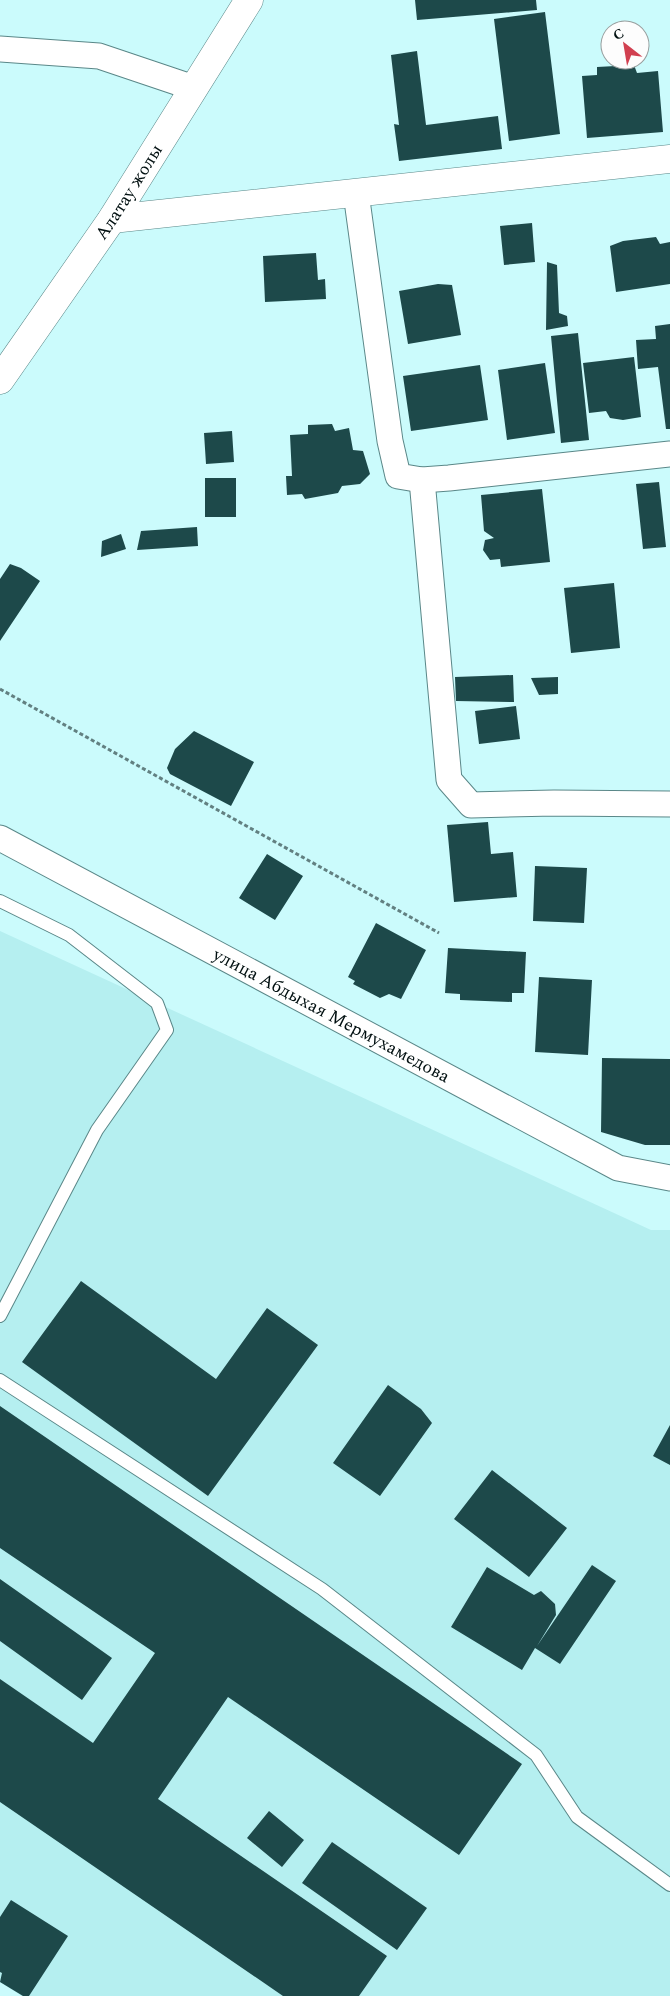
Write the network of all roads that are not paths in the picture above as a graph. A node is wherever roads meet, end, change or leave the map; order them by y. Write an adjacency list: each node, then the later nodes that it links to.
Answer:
1 (249, 0): 3 (street, Алатау жолы)
2 (0, 49): 3 (street)
3 (194, 88): 6 (street, Алатау жолы)
4 (670, 158): 5 (street)
5 (356, 193): 6 (street); 9 (street)
6 (112, 219): 7 (street, Алатау жолы)
7 (0, 380)
8 (670, 454): 9 (street)
9 (422, 480): 10 (street)
10 (670, 804)
11 (0, 838): 13 (street, улица Абдыхая Мермухамедова)
12 (0, 901): 14 (lane)
13 (670, 1178)
14 (0, 1316)
15 (0, 1380): 16 (lane)
16 (670, 1886)

